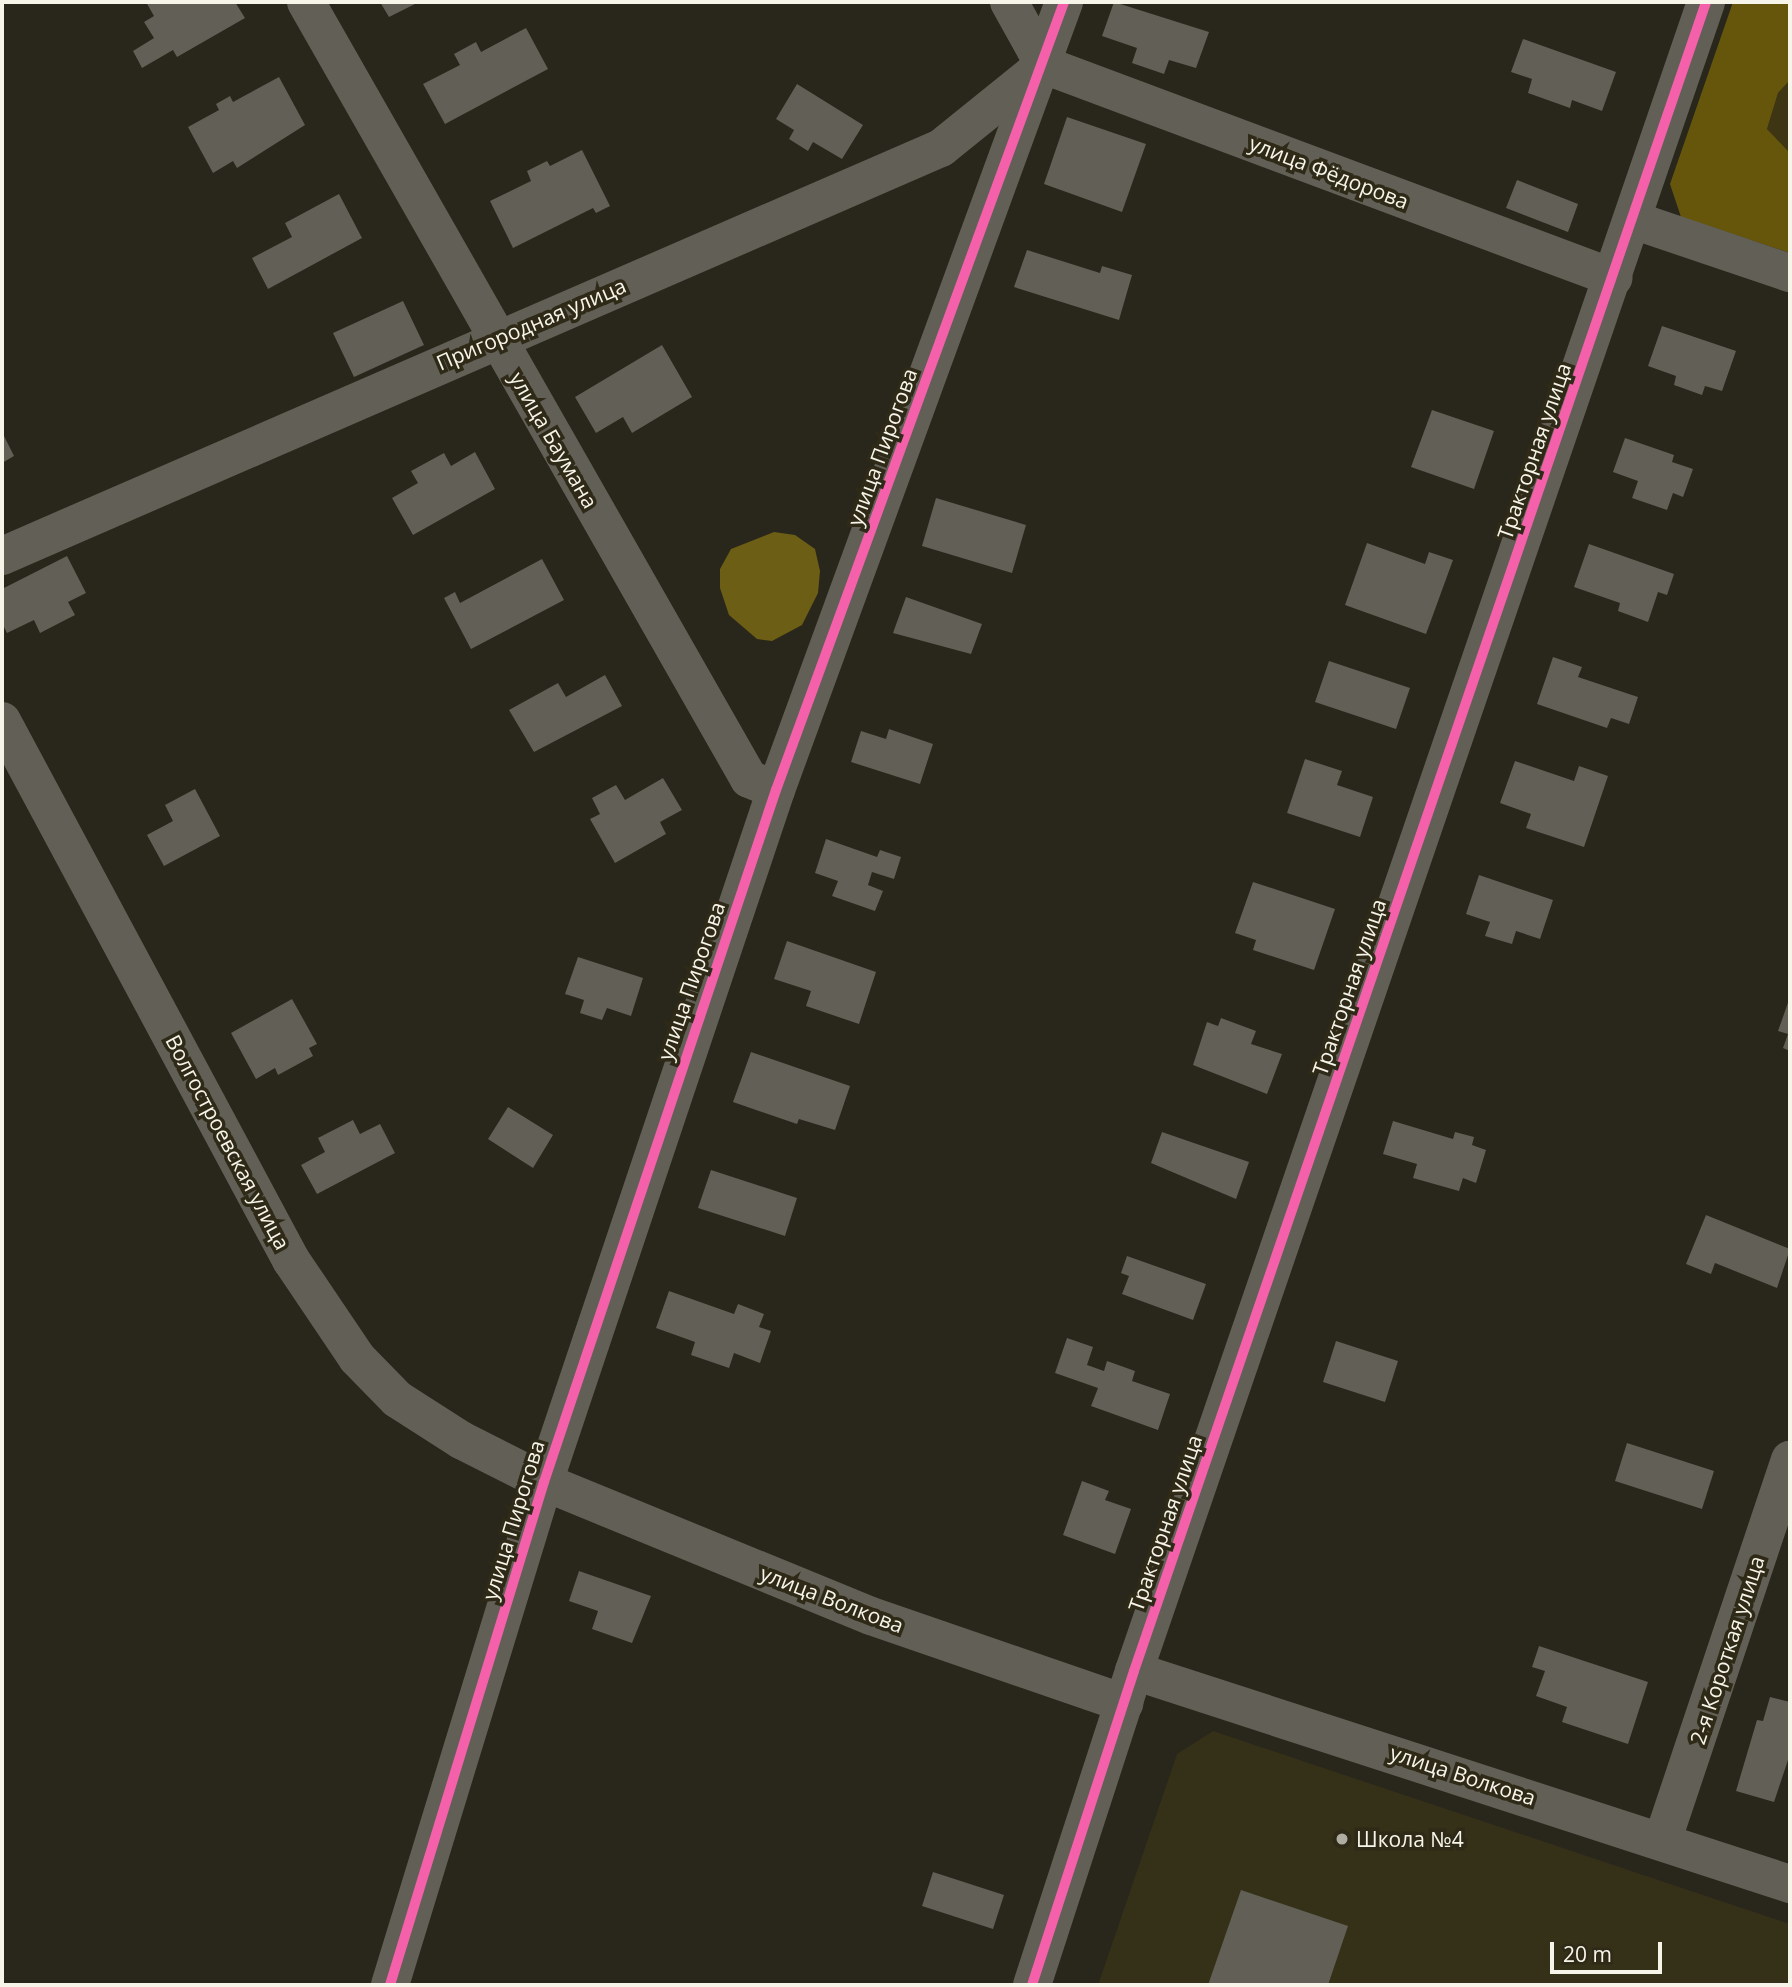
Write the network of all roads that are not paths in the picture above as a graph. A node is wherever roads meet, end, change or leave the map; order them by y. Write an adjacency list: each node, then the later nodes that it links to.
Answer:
1 (306, 2): 9 (street, улица Баумана)
2 (1009, 2): 5 (street)
3 (1064, 2): 5 (street, улица Пирогова)
4 (1706, 2): 6 (street, Тракторная улица)
5 (1044, 65): 8 (street, улица Фёдорова); 9 (street, Пригородная улица); 12 (street, улица Пирогова)
6 (1633, 220): 7 (street); 8 (street, Тракторная улица)
7 (1790, 273)
8 (1614, 278): 15 (street, Тракторная улица)
9 (496, 339): 10 (street, Пригородная улица); 12 (street, улица Баумана)
10 (2, 556)
11 (2, 721): 14 (street, Волгостроевская улица)
12 (776, 790): 14 (street, улица Пирогова)
13 (1790, 1460): 16 (street, 2-я Короткая улица)
14 (544, 1482): 15 (street, улица Волкова); 18 (street, улица Пирогова)
15 (1129, 1687): 16 (street, улица Волкова); 19 (street, Тракторная улица)
16 (1663, 1839): 17 (street, улица Волкова)
17 (1790, 1884)
18 (390, 1985)
19 (1032, 1985)

